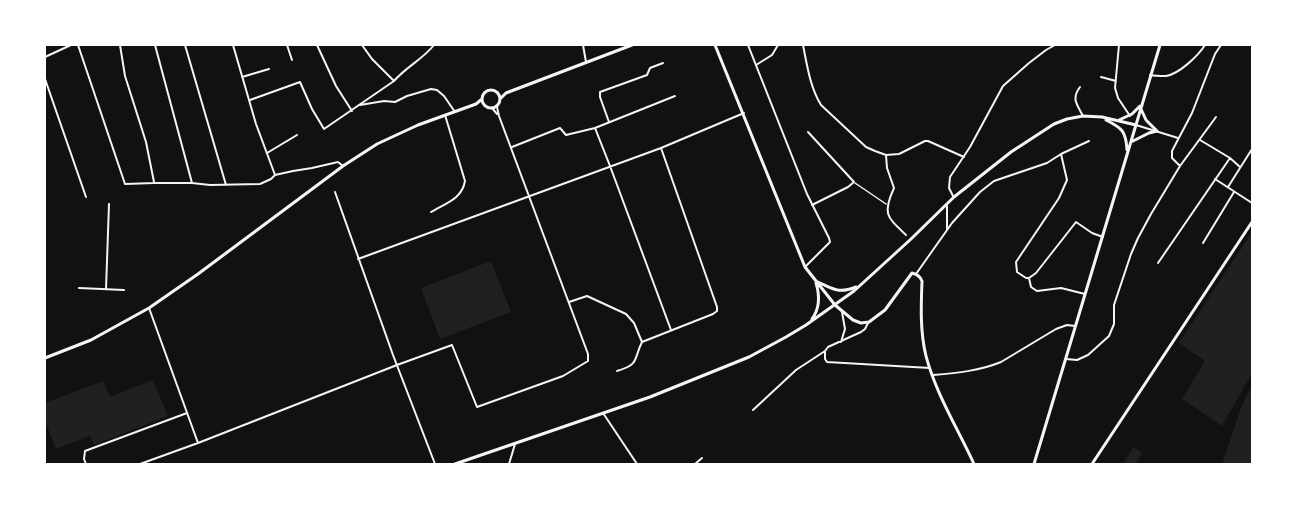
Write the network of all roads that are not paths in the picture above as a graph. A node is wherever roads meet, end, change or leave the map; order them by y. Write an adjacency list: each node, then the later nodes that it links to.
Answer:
1 (71, 45): 22 (street)
2 (78, 45): 84 (street)
3 (120, 45): 84 (street)
4 (155, 45): 85 (street)
5 (185, 45): 86 (street)
6 (233, 45): 29 (street)
7 (286, 45): 23 (street)
8 (316, 45): 48 (street)
9 (362, 45): 32 (street)
10 (434, 45): 32 (street)
11 (583, 45): 24 (street)
12 (632, 45): 24 (street)
13 (715, 45): 50 (street)
14 (748, 45): 26 (street)
15 (778, 45): 26 (street)
16 (803, 45): 74 (street)
17 (1054, 45): 75 (street)
18 (1119, 45): 33 (street)
19 (1160, 45): 28 (street)
20 (1205, 45): 28 (street)
21 (1221, 45): 64 (street)
22 (45, 57)
23 (292, 60)
24 (586, 62): 36 (street)
25 (663, 63): 58 (street)
26 (756, 65): 97 (street)
27 (269, 69): 29 (street)
28 (1150, 75): 41 (street)
29 (242, 77): 40 (street)
30 (1101, 77): 33 (street)
31 (45, 79): 91 (street)
32 (394, 81): 43 (street)
33 (1116, 81): 54 (street)
34 (1080, 87): 53 (street)
35 (498, 93): 36 (street); 38 (street); 39 (street)
36 (506, 93): 39 (street)
37 (675, 96): 58 (street)
38 (483, 99): 42 (street); 44 (street)
39 (500, 99): 45 (street)
40 (250, 100): 48 (street); 71 (street)
41 (1142, 102): 47 (street); 54 (street)
42 (476, 104): 44 (street); 49 (street)
43 (357, 105): 48 (street); 49 (street)
44 (484, 105): 46 (street)
45 (497, 107): 46 (street); 52 (street)
46 (492, 108): 52 (street)
47 (1140, 108): 59 (street); 61 (street)
48 (352, 111)
49 (455, 112): 51 (street)
50 (744, 113): 69 (street); 106 (street)
51 (445, 115): 77 (street); 98 (street)
52 (499, 116): 68 (street)
53 (1083, 116): 55 (street); 92 (street)
54 (1130, 116): 57 (street)
55 (1102, 117): 57 (street); 73 (street)
56 (1216, 117): 65 (street)
57 (1117, 121): 59 (street)
58 (609, 122): 60 (street)
59 (1136, 125): 61 (street); 67 (street)
60 (594, 128): 68 (street); 78 (street)
61 (1157, 131): 64 (street); 67 (street)
62 (808, 132): 83 (street)
63 (297, 135): 71 (street)
64 (1178, 138): 79 (street)
65 (1200, 140): 76 (street); 79 (street)
66 (1089, 141): 72 (street)
67 (1131, 142): 73 (street)
68 (511, 147): 90 (street)
69 (661, 148): 78 (street); 122 (street)
70 (1252, 150): 80 (street)
71 (267, 153): 81 (street)
72 (1061, 154): 100 (street); 108 (street)
73 (1128, 154): 102 (street)
74 (886, 155): 75 (street); 95 (street)
75 (964, 157): 92 (street)
76 (1230, 158): 80 (street); 82 (street)
77 (343, 166): 81 (street); 117 (street)
78 (610, 166): 90 (street); 122 (street)
79 (1180, 166): 127 (street)
80 (1240, 167): 87 (street)
81 (275, 175): 86 (street)
82 (1215, 179): 87 (street); 105 (street)
83 (854, 182): 95 (street); 97 (street)
84 (154, 183): 85 (street)
85 (192, 183): 86 (street)
86 (226, 185)
87 (1228, 187): 89 (street)
88 (335, 192): 104 (street)
89 (1234, 192): 93 (street); 103 (street)
90 (530, 196): 104 (street); 115 (street)
91 (86, 197)
92 (954, 197): 96 (street)
93 (1252, 203)
94 (109, 204): 112 (street)
95 (886, 204): 101 (street)
96 (947, 204): 100 (street); 110 (street)
97 (812, 205): 106 (street)
98 (431, 212)
99 (1252, 222): 147 (street)
100 (947, 230): 107 (street)
101 (906, 235)
102 (1103, 237): 108 (street); 114 (street)
103 (1203, 243)
104 (358, 259): 128 (street)
105 (1158, 263)
106 (805, 267): 109 (street)
107 (916, 274): 119 (street); 129 (street)
108 (1029, 278): 114 (street)
109 (816, 281): 110 (street); 116 (street); 120 (street)
110 (861, 285): 116 (street)
111 (79, 288): 112 (street)
112 (106, 289): 113 (street)
113 (124, 290)
114 (1085, 294): 121 (street)
115 (569, 302): 123 (street); 128 (street)
116 (835, 305): 118 (street); 120 (street)
117 (149, 308): 126 (street); 133 (street)
118 (842, 312): 119 (street); 124 (street)
119 (868, 322): 124 (street)
120 (809, 323): 134 (street)
121 (1075, 326): 127 (street); 131 (street)
122 (671, 330): 123 (street)
123 (642, 342): 130 (street)
124 (842, 342): 125 (street)
125 (825, 351): 129 (street); 132 (street)
126 (45, 358)
127 (1066, 360): 146 (street)
128 (397, 365): 135 (street); 140 (street)
129 (930, 368): 131 (street)
130 (617, 371)
131 (933, 375): 145 (street)
132 (753, 410)
133 (187, 413): 135 (street); 138 (street)
134 (603, 414): 136 (street); 143 (street)
135 (198, 443): 139 (street)
136 (515, 444): 141 (street); 142 (street)
137 (702, 458): 144 (street)
138 (86, 464)
139 (140, 464)
140 (435, 464)
141 (455, 464)
142 (508, 464)
143 (637, 464)
144 (695, 464)
145 (974, 464)
146 (1034, 464)
147 (1092, 464)

